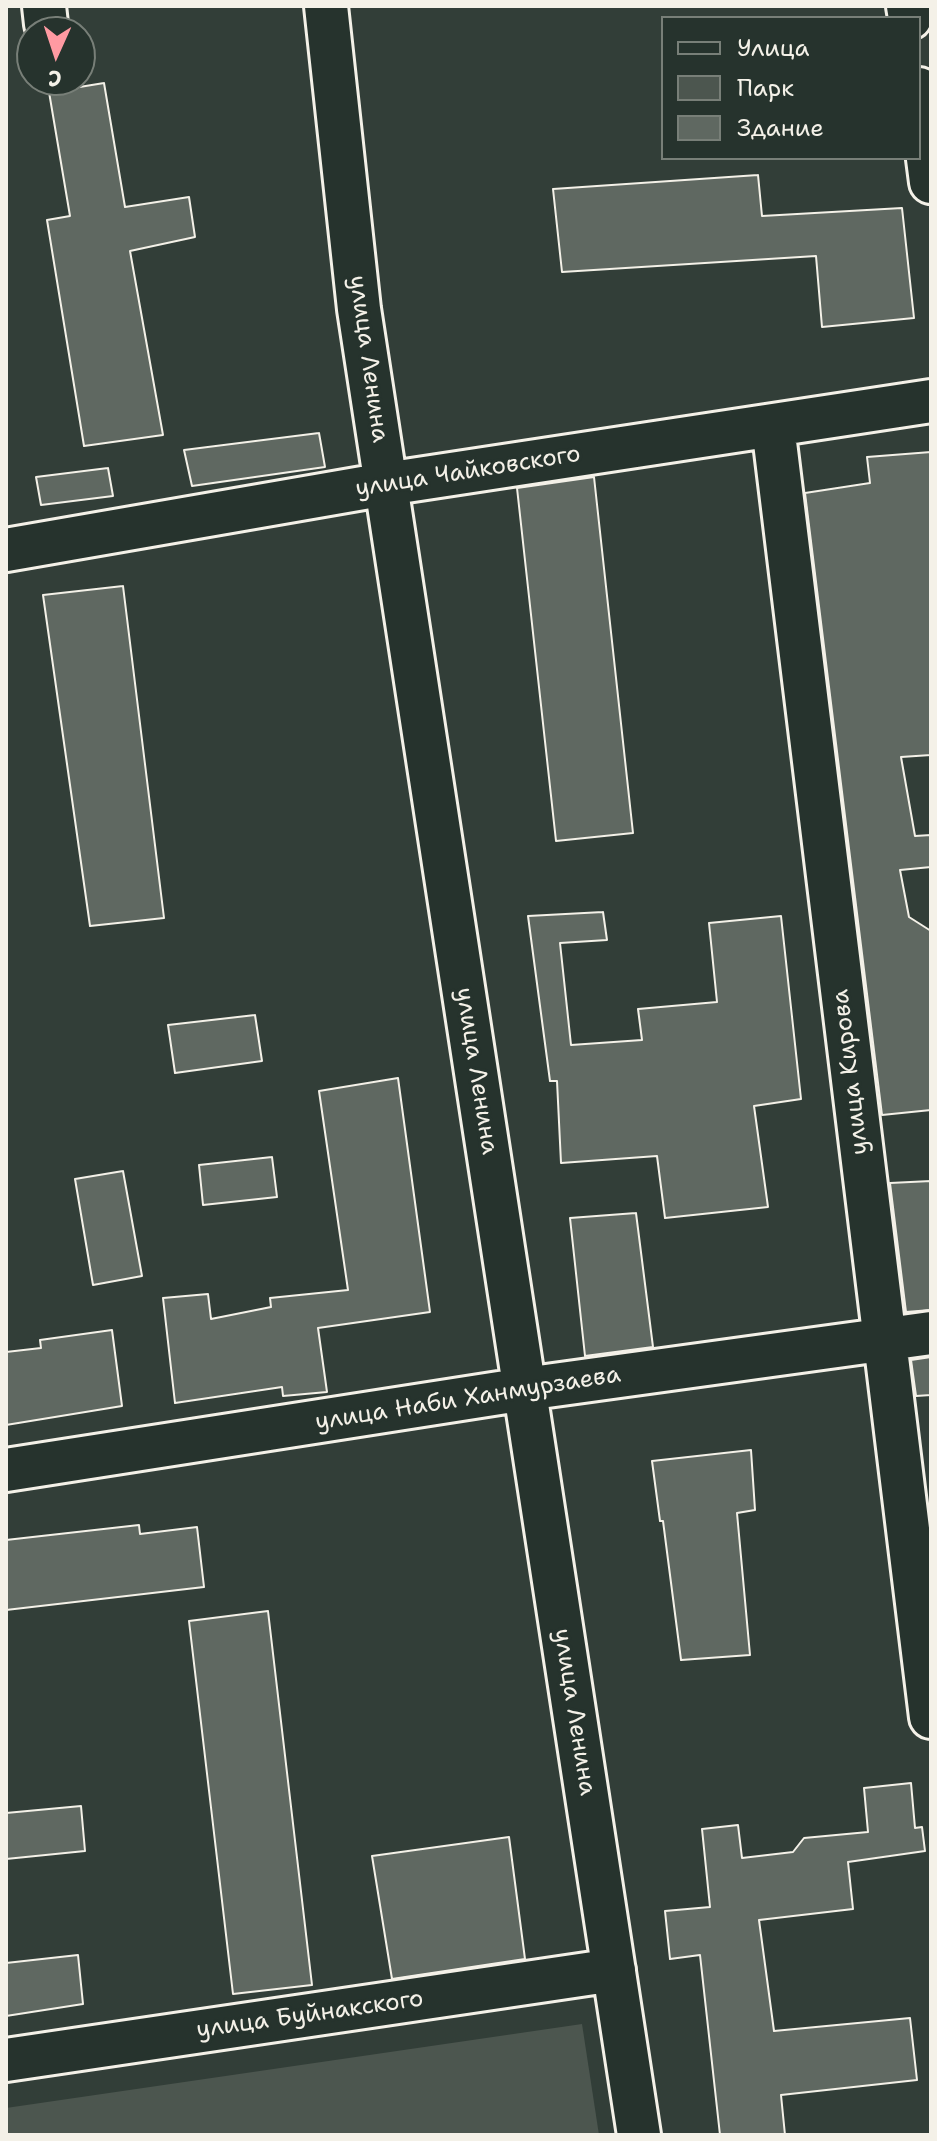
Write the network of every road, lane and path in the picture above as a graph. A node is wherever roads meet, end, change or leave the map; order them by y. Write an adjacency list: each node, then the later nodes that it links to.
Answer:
1 (326, 6): 6 (street, улица Ленина)
2 (921, 104): 3 (street)
3 (931, 182)
4 (931, 401): 5 (street, улица Чайковского)
5 (773, 426): 6 (street, улица Чайковского); 9 (street, улица Кирова)
6 (386, 484): 7 (street, улица Чайковского); 10 (street, улица Ленина)
7 (6, 550)
8 (931, 1333): 9 (street, улица Наби Ханмурзаева)
9 (883, 1340): 10 (street, улица Наби Ханмурзаева); 12 (street, улица Кирова)
10 (525, 1389): 11 (street, улица Наби Ханмурзаева); 13 (street, улица Ленина)
11 (6, 1470)
12 (931, 1717)
13 (614, 1970): 14 (street, улица Буйнакского); 15 (street, улица Ленина)
14 (6, 2060)
15 (639, 2135)

